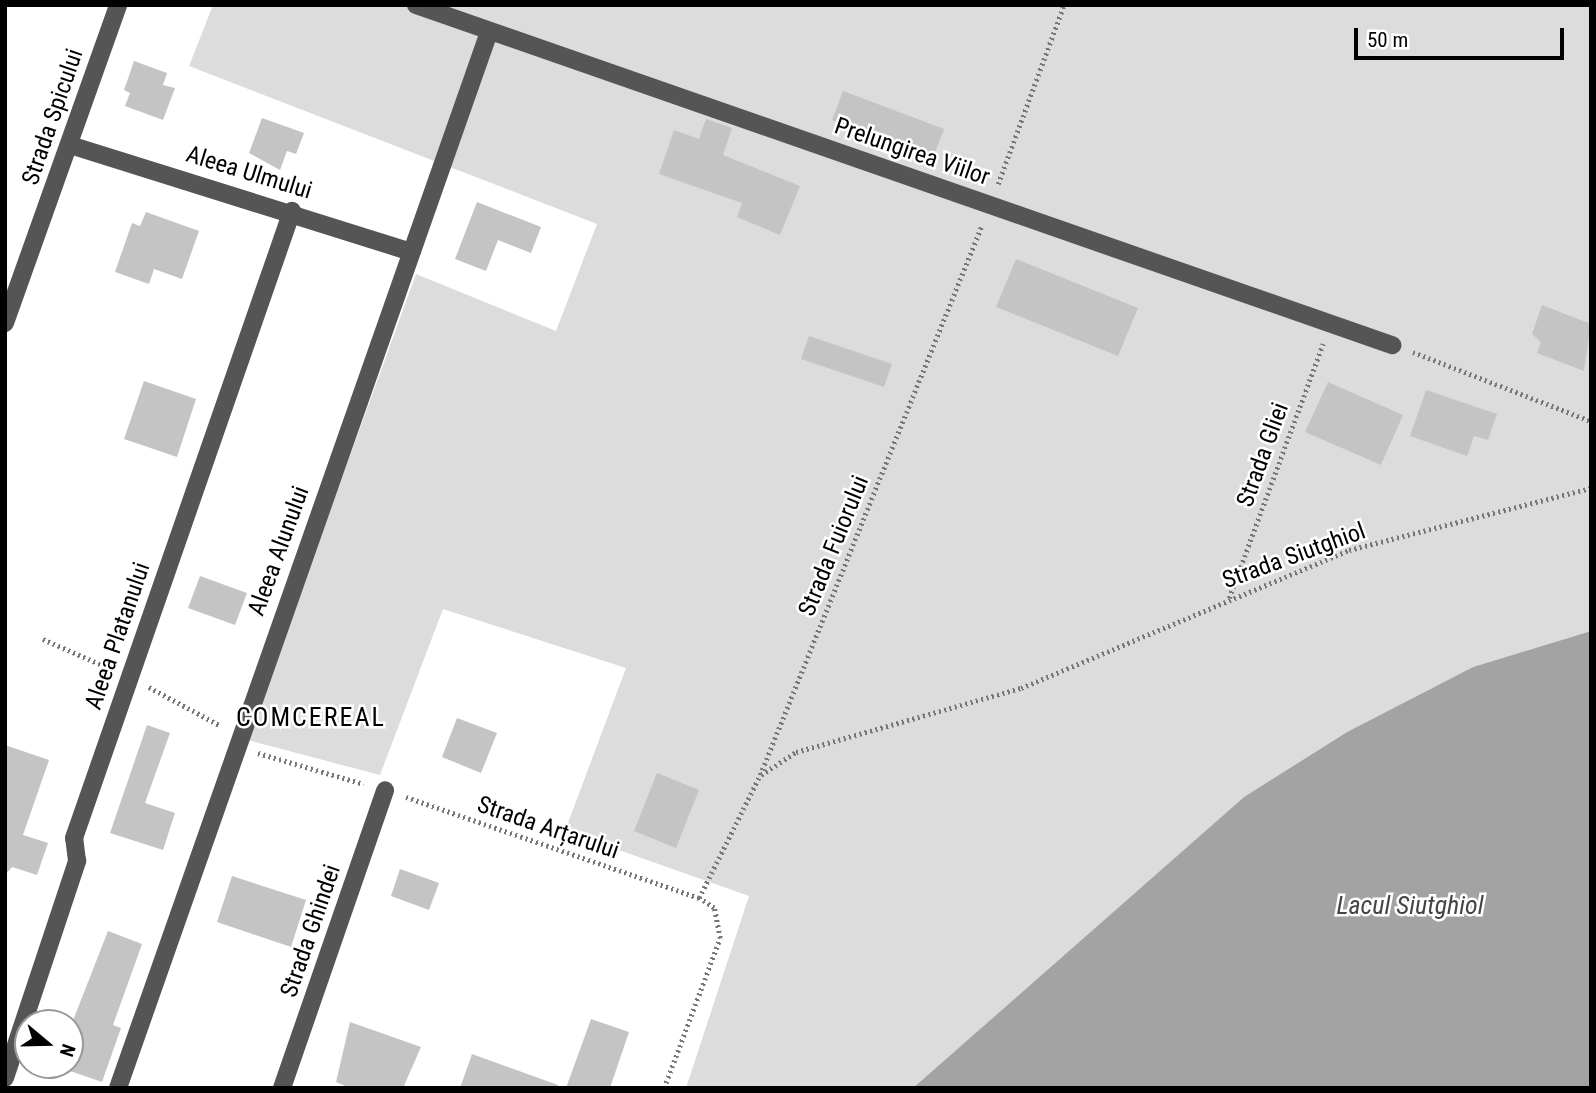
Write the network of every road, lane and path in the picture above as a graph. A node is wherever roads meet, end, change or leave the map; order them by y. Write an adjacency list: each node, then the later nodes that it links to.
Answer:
1 (118, 5): 5 (street, Strada Spicului)
2 (416, 5): 4 (street, Prelungirea Viilor)
3 (1064, 5): 6 (path, Strada Fuiorului)
4 (489, 32): 6 (street, Prelungirea Viilor); 8 (street, Aleea Alunului)
5 (70, 145): 7 (street, Aleea Ulmului); 9 (street, Strada Spicului)
6 (990, 205): 10 (street, Prelungirea Viilor); 18 (path, Strada Fuiorului)
7 (292, 211): 8 (street, Aleea Ulmului); 16 (street, Aleea Platanului)
8 (412, 252): 17 (street, Aleea Alunului)
9 (5, 323)
10 (1331, 323): 11 (street, Prelungirea Viilor); 14 (path, Strada Gliei)
11 (1392, 345): 12 (path)
12 (1591, 421)
13 (1591, 488): 14 (path, Strada Siutghiol)
14 (1228, 598): 18 (path, Strada Siutghiol)
15 (43, 639): 16 (path)
16 (130, 677): 17 (path); 21 (street, Aleea Platanului)
17 (236, 743): 19 (path, Strada Arțarului); 22 (street, Aleea Alunului)
18 (760, 775): 20 (path, Strada Fuiorului)
19 (386, 790): 20 (path, Strada Arțarului); 23 (street, Strada Ghindei)
20 (699, 898): 24 (path)
21 (5, 1078)
22 (118, 1088)
23 (282, 1088)
24 (664, 1088)

